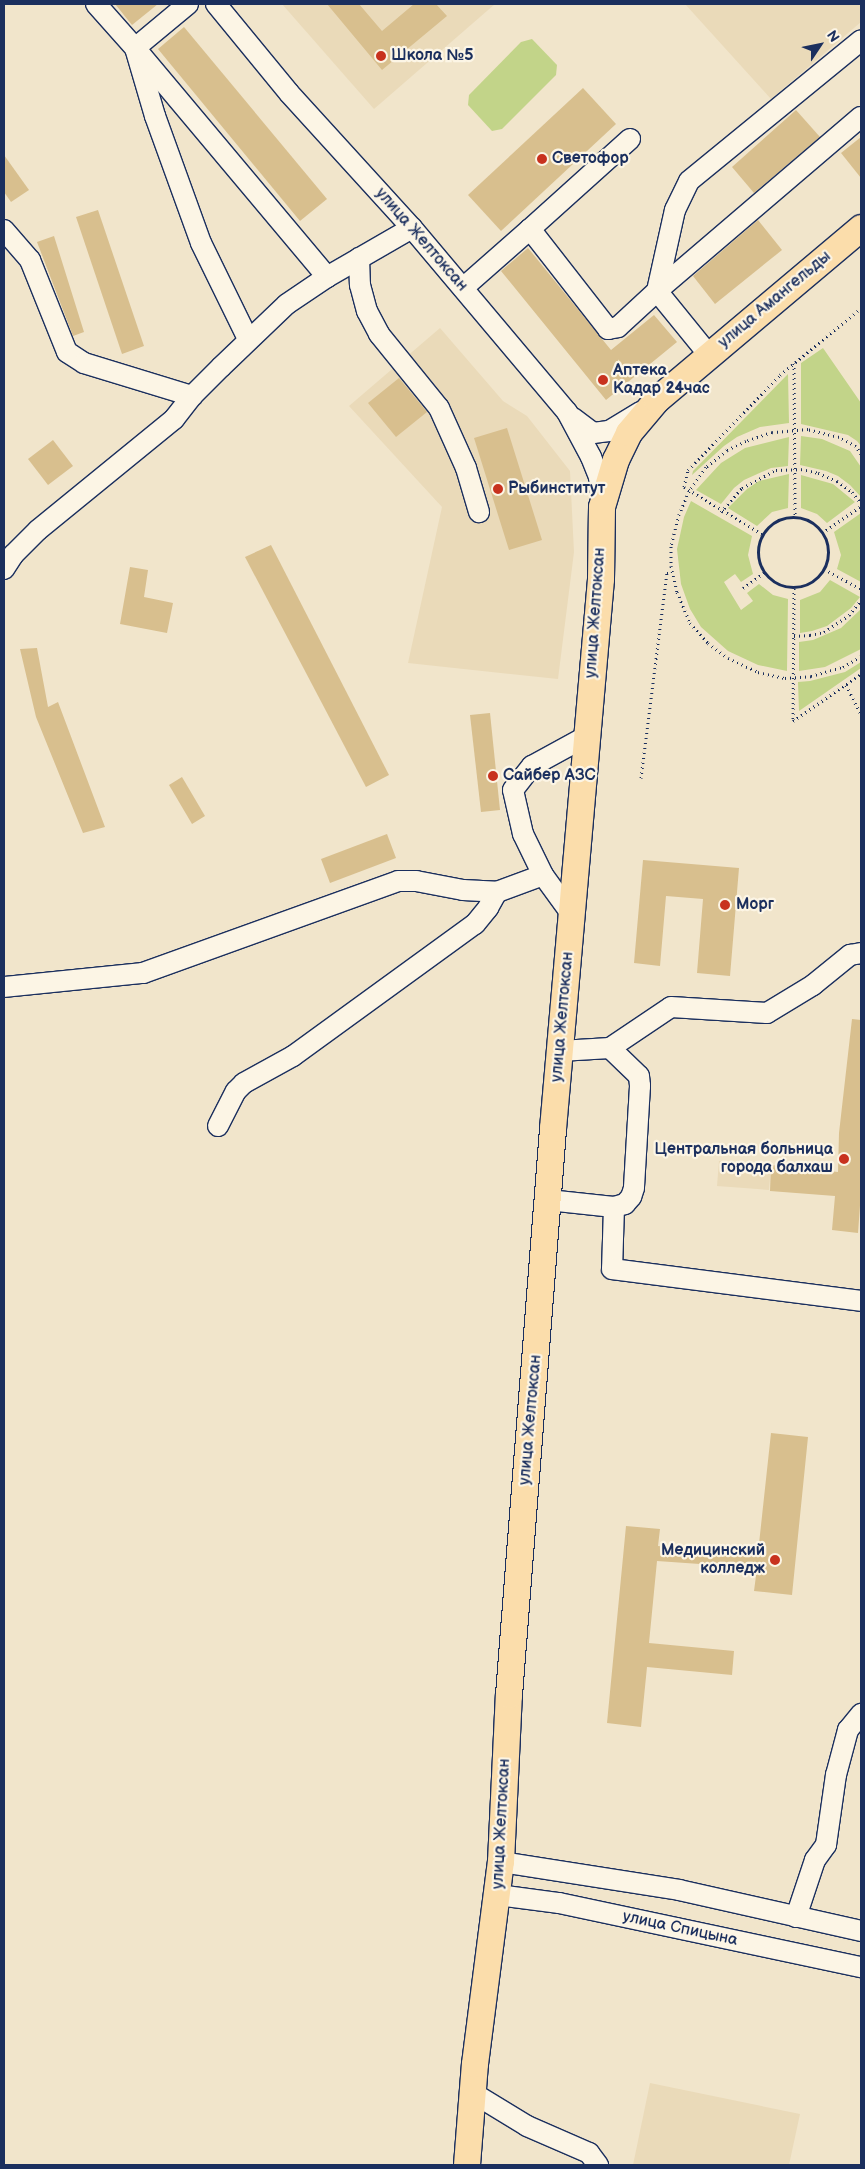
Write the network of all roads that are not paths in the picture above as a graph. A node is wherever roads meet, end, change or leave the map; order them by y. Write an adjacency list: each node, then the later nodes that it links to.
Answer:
1 (96, 4): 5 (street)
2 (188, 4): 5 (street)
3 (216, 4): 8 (street, улица Желтоксан)
4 (861, 40): 15 (street)
5 (134, 48): 13 (street); 16 (street)
6 (861, 117): 15 (street)
7 (630, 139): 10 (street)
8 (412, 228): 12 (street); 14 (street, улица Желтоксан)
9 (861, 228): 17 (main road, улица Амангельды)
10 (530, 229): 14 (street); 15 (street)
11 (4, 230): 18 (street)
12 (359, 258): 13 (street); 22 (street)
13 (327, 277): 16 (street)
14 (463, 288): 20 (street, улица Желтоксан)
15 (657, 291): 17 (street)
16 (248, 339): 18 (street)
17 (709, 355): 19 (main road, улица Амангельды)
18 (192, 396): 23 (street)
19 (657, 400): 20 (street, улица Амангельды); 21 (main road)
20 (567, 412): 21 (street, улица Желтоксан)
21 (602, 507): 24 (main road, улица Желтоксан)
22 (479, 512)
23 (7, 556)
24 (587, 736): 25 (street); 27 (main road, улица Желтоксан)
25 (543, 875): 26 (street); 27 (street)
26 (497, 892): 29 (street); 32 (street)
27 (572, 915): 31 (main road, улица Желтоксан)
28 (861, 953): 30 (street)
29 (4, 987)
30 (610, 1048): 31 (street); 34 (street)
31 (560, 1052): 33 (main road, улица Желтоксан)
32 (218, 1126)
33 (548, 1200): 34 (street); 37 (main road, улица Желтоксан)
34 (614, 1207): 35 (street)
35 (861, 1301)
36 (861, 1714): 39 (street)
37 (501, 1862): 38 (main road, улица Желтоксан); 39 (street)
38 (498, 1895): 41 (street, улица Спицына); 42 (main road, улица Желтоксан)
39 (796, 1917): 40 (street)
40 (861, 1931)
41 (861, 1967)
42 (473, 2093): 43 (main road, улица Желтоксан); 44 (street)
43 (467, 2165)
44 (598, 2165)

